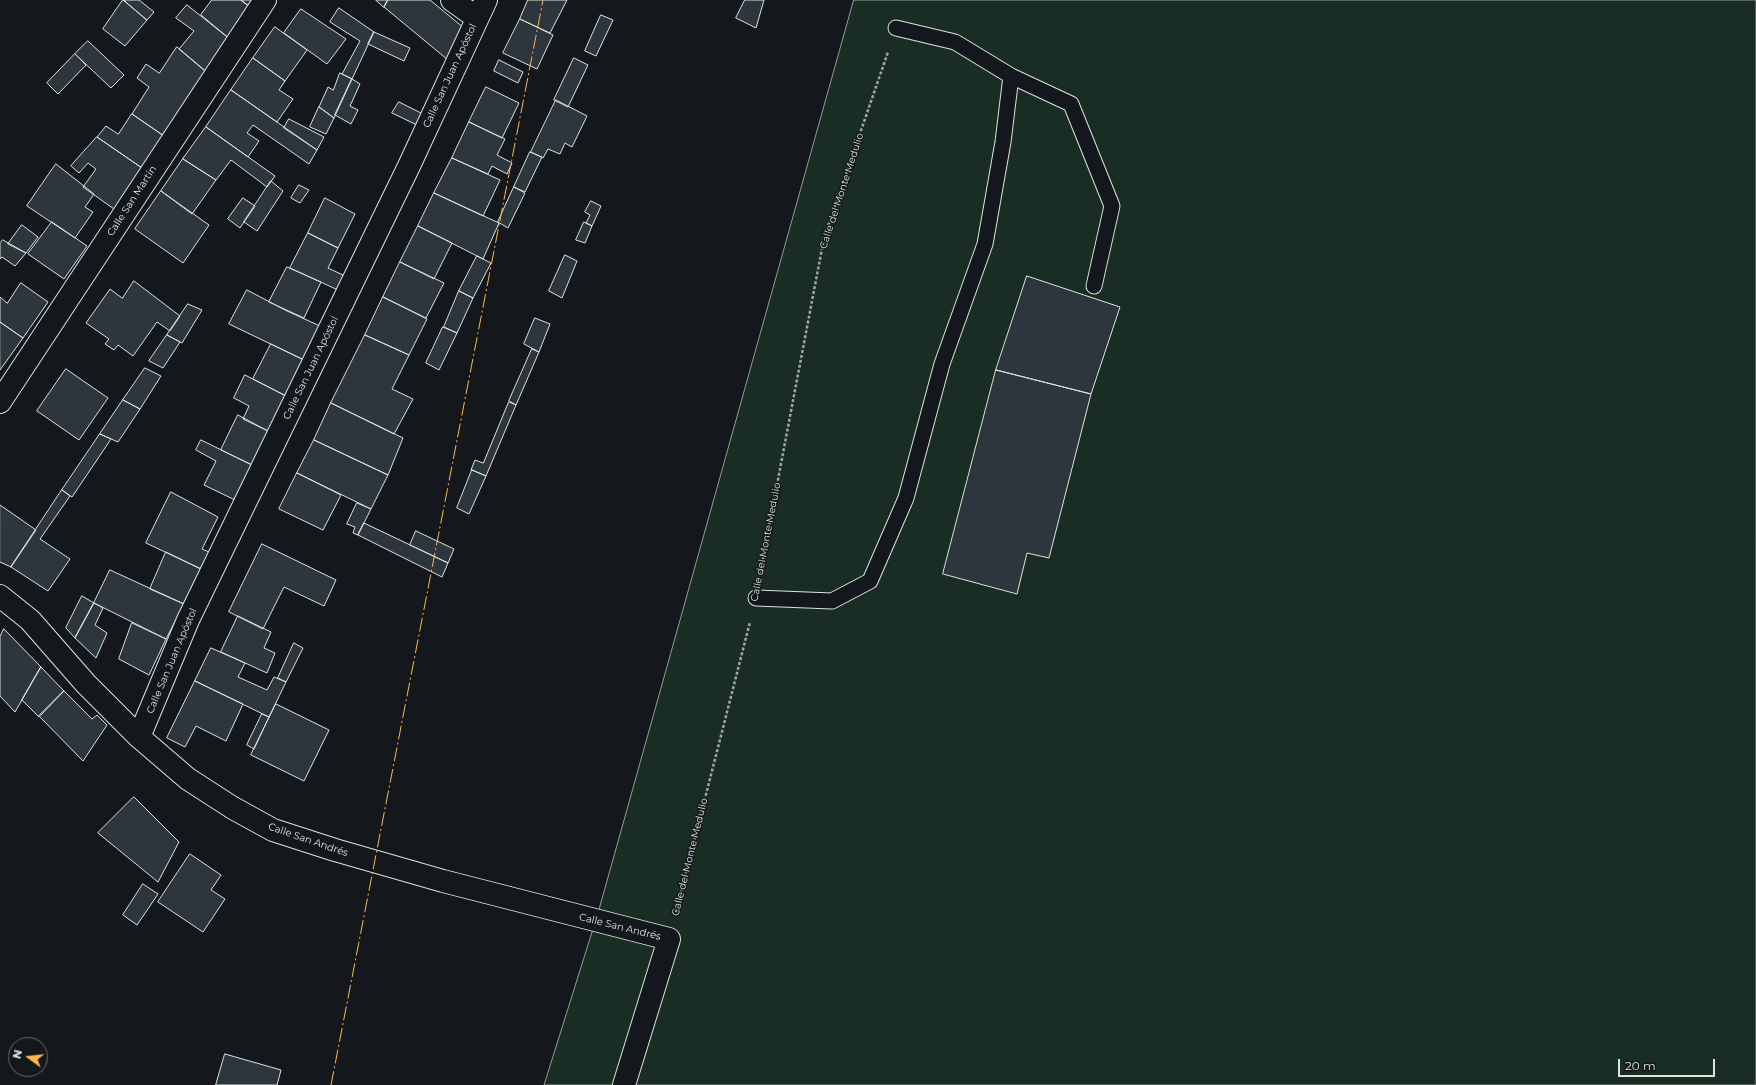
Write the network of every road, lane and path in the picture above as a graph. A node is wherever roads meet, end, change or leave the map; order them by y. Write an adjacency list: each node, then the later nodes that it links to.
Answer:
1 (265, 0): 7 (street, Calle San Martín)
2 (452, 0): 3 (street)
3 (481, 9): 10 (street, Calle San Juan Apóstol)
4 (896, 28): 5 (lane); 9 (path, Calle del Monte Medulio)
5 (1011, 76): 6 (lane); 9 (lane)
6 (1094, 286)
7 (0, 402)
8 (0, 596): 10 (street, Calle San Andrés)
9 (756, 598): 11 (path, Calle del Monte Medulio)
10 (139, 738): 11 (street, Calle San Andrés)
11 (669, 939): 12 (street)
12 (624, 1085)

